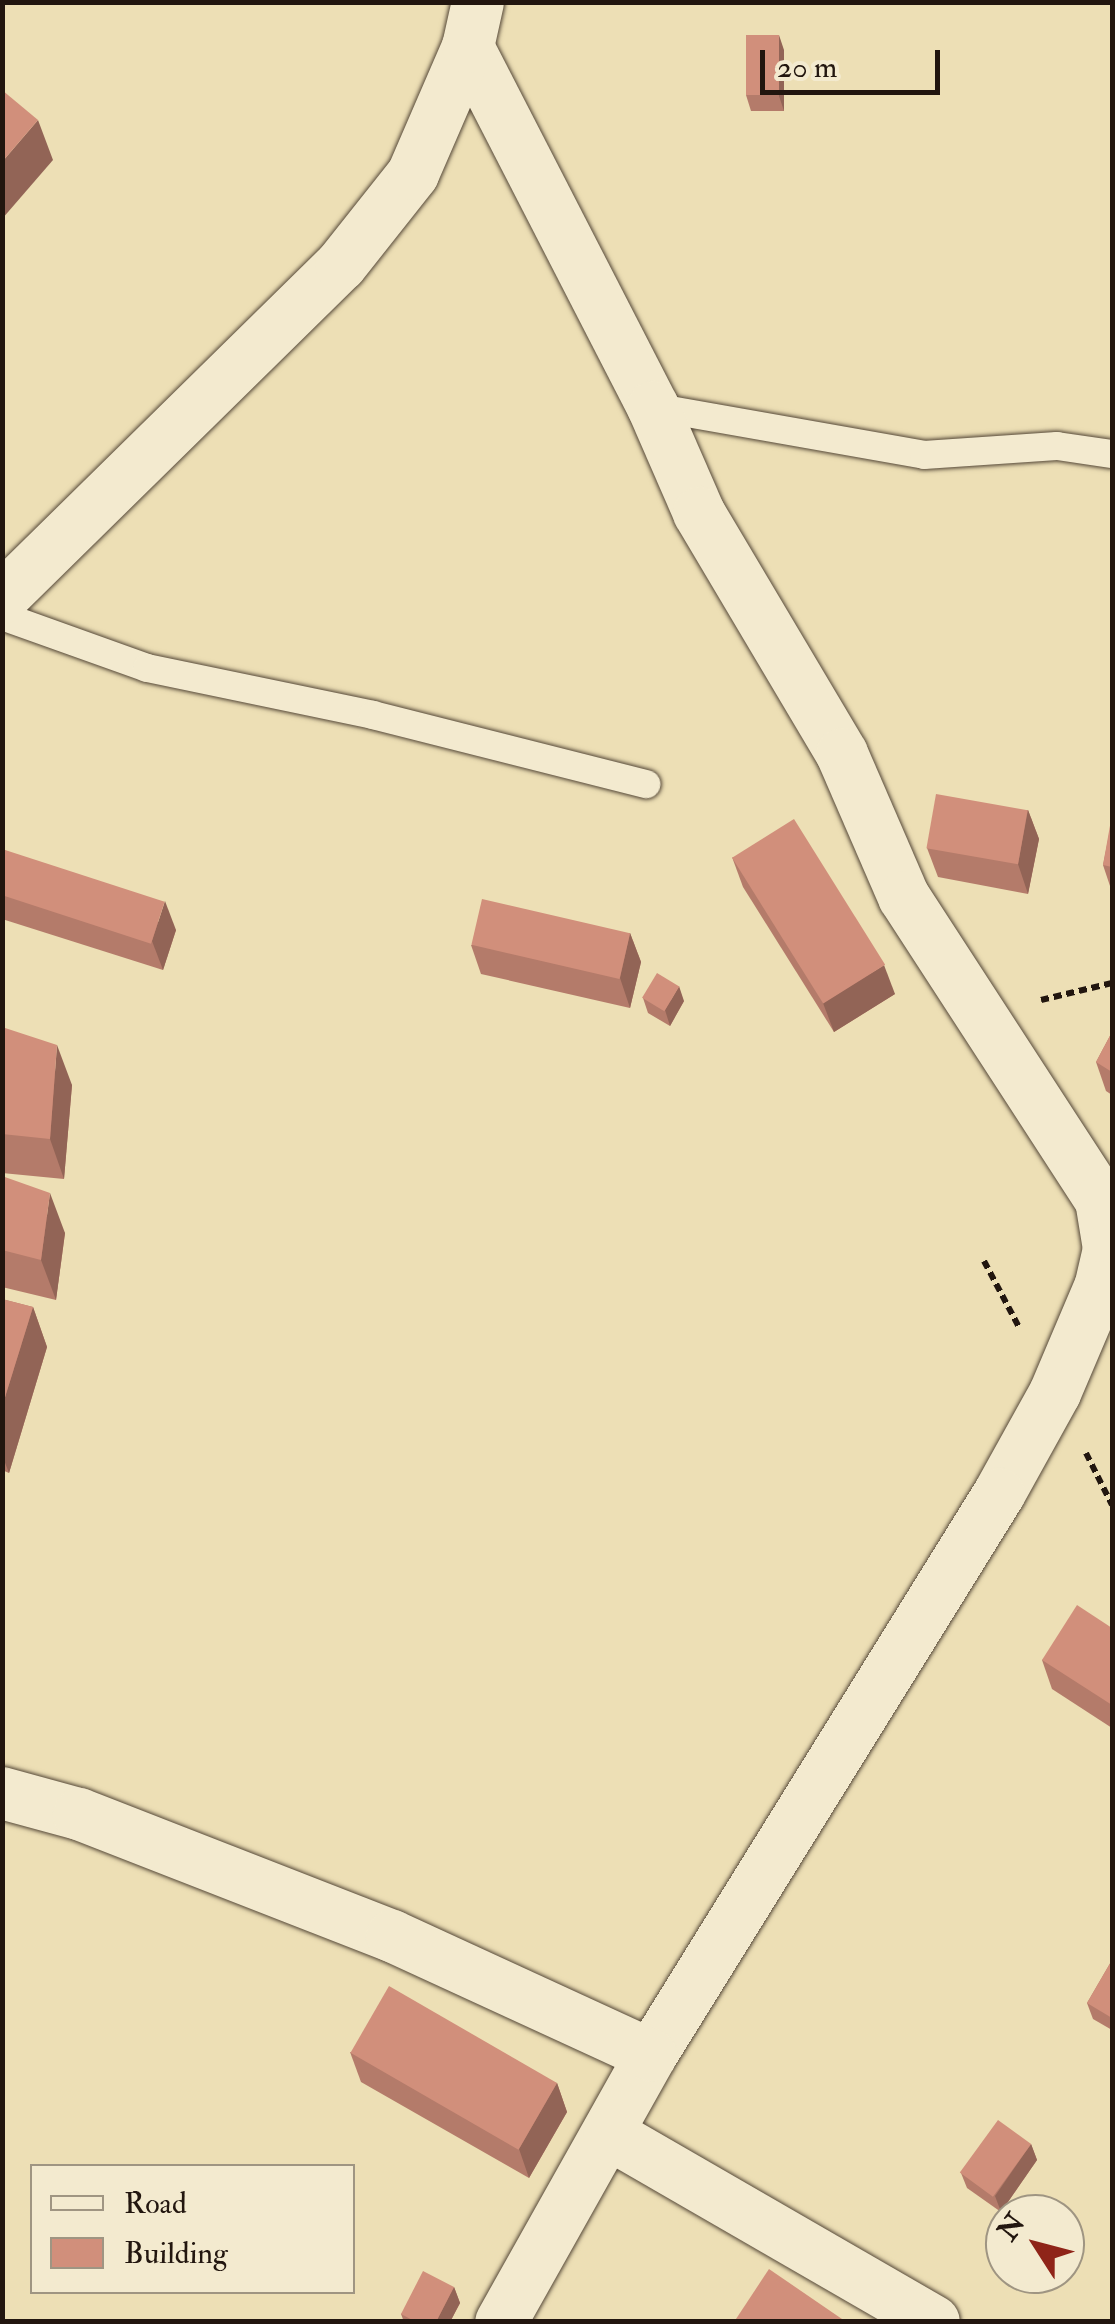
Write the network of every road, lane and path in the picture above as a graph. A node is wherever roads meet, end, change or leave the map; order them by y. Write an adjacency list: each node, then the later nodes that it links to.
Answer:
1 (473, 25): 2 (street); 4 (street)
2 (654, 407): 3 (lane); 8 (street)
3 (1112, 454)
4 (2, 598)
5 (2, 616): 6 (lane)
6 (646, 784)
7 (1112, 983): 8 (path)
8 (987, 1017): 10 (street)
9 (2, 1793): 10 (street)
10 (651, 2055): 11 (street)
11 (608, 2134): 12 (street); 13 (street)
12 (500, 2322)
13 (934, 2322)

